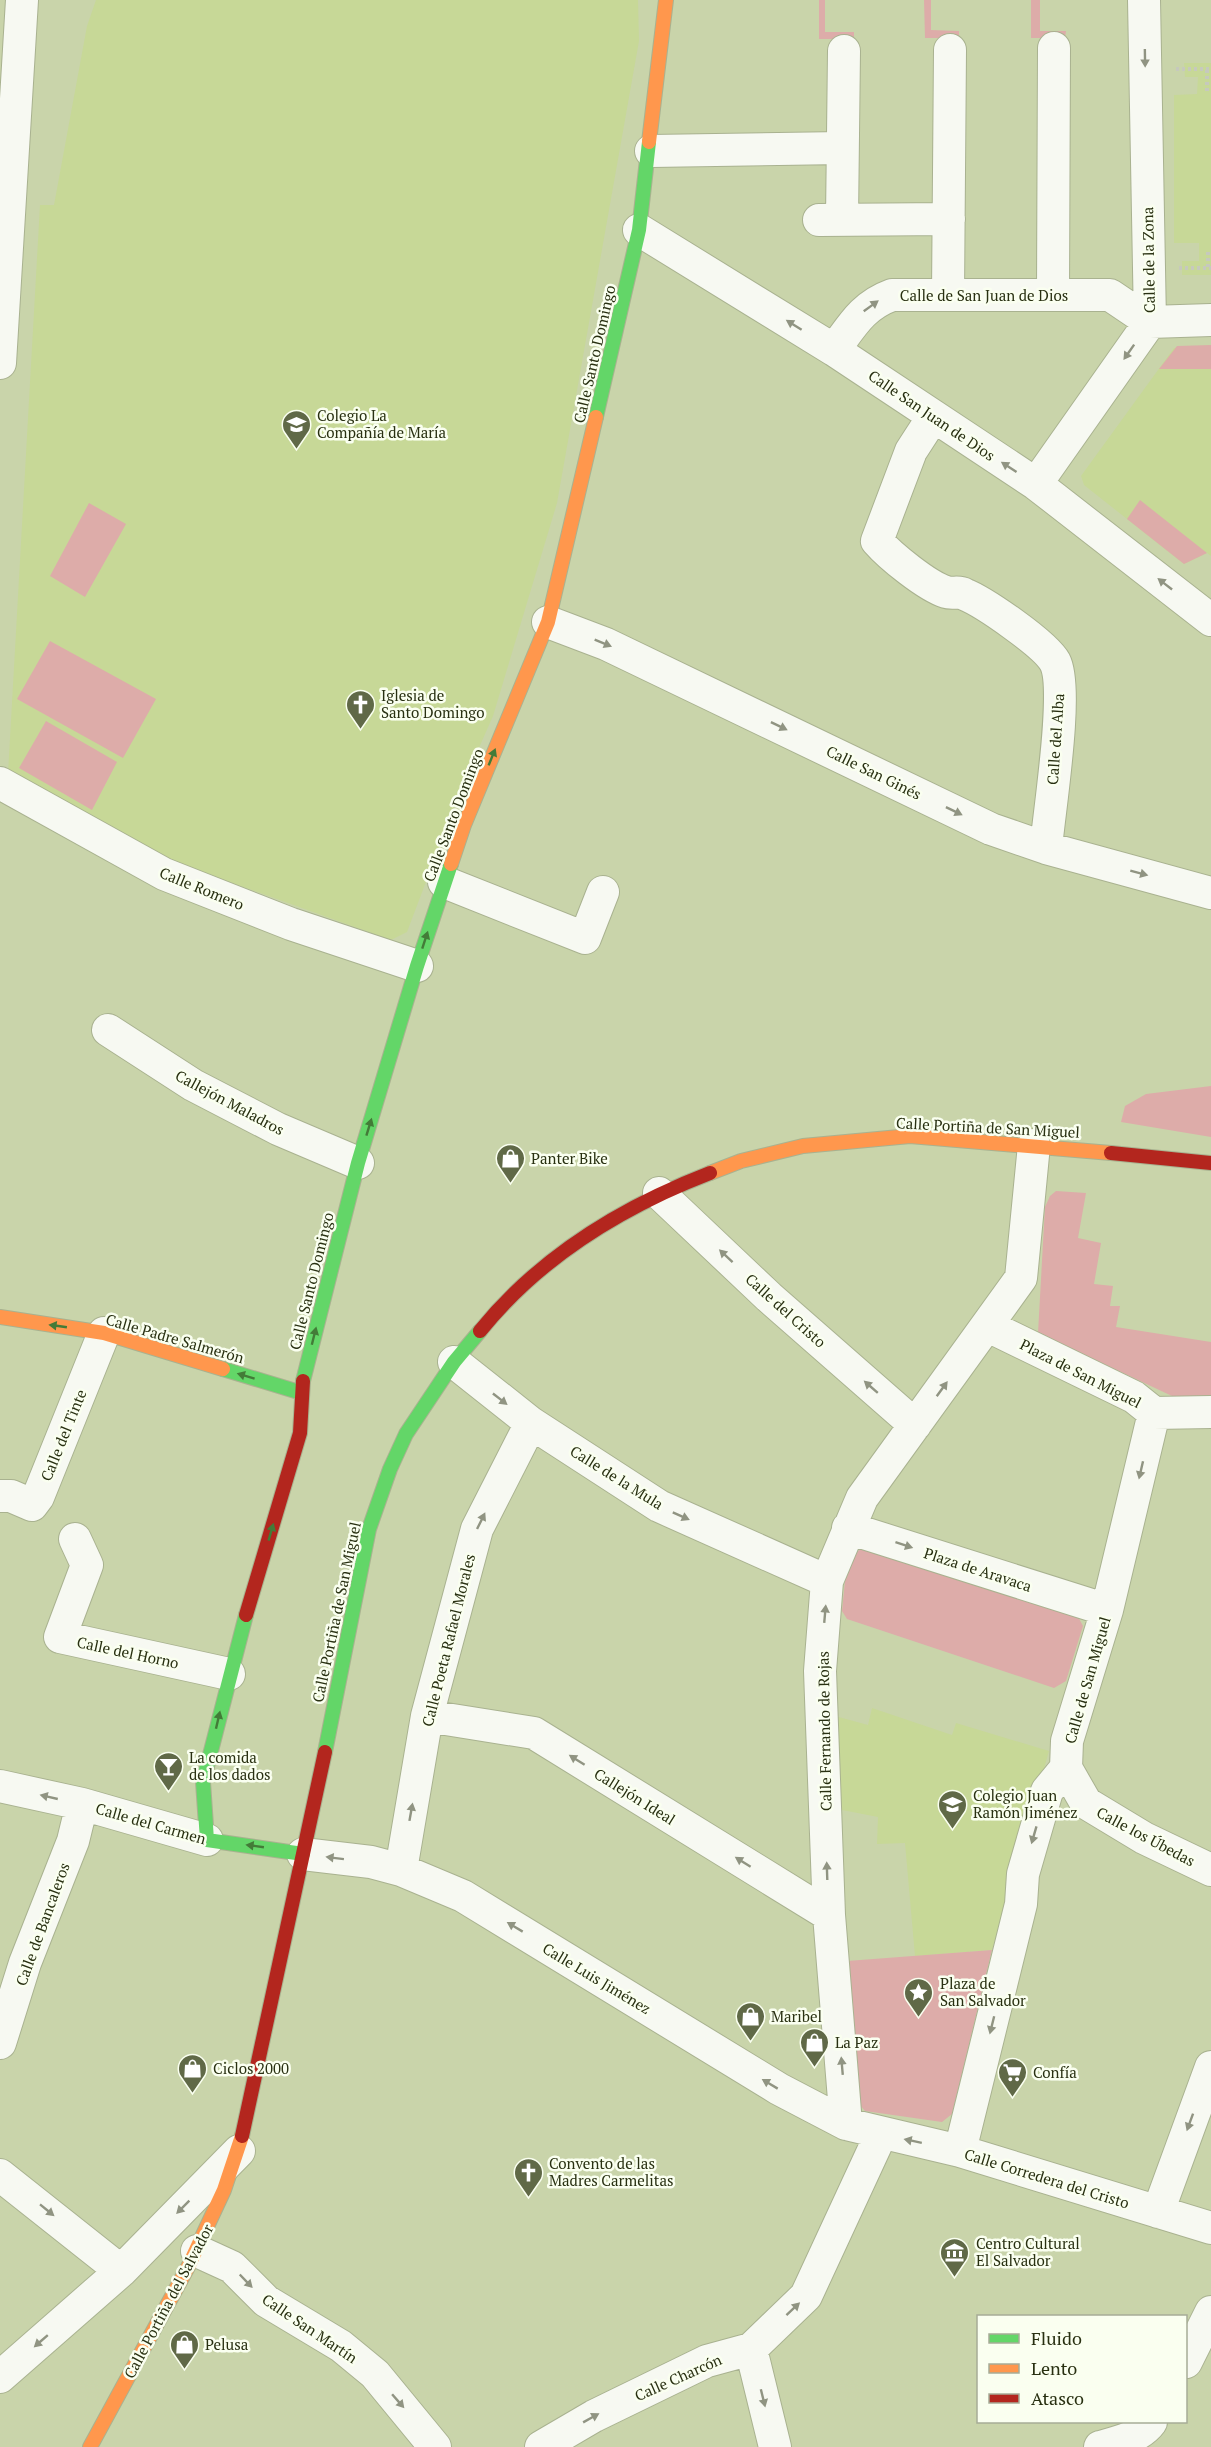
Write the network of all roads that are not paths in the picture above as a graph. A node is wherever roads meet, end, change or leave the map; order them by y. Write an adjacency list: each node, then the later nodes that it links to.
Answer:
1 (22, 0): 11 (street)
2 (666, 0): 8 (main road, Calle Santo Domingo)
3 (1144, 0): 15 (street, Calle de la Zona, one-way to 15)
4 (1054, 48): 12 (street)
5 (950, 50): 9 (street)
6 (844, 51): 7 (street)
7 (842, 148): 8 (street); 9 (street)
8 (651, 151): 10 (main road, Calle Santo Domingo)
9 (949, 219): 13 (street)
10 (639, 230): 16 (street, Calle San Juan de Dios, one-way to 10); 21 (main road, Calle Santo Domingo)
11 (2, 280): 17 (street)
12 (1053, 294): 13 (street, Calle de San Juan de Dios); 15 (street, Calle de San Juan de Dios)
13 (948, 295): 16 (street, Calle de San Juan de Dios, one-way to 13)
14 (1211, 320): 15 (street)
15 (1150, 322): 19 (street, Calle de la Zona, one-way to 19)
16 (834, 350): 18 (street, Calle San Juan de Dios)
17 (0, 363)
18 (933, 417): 19 (street, Calle San Juan de Dios, one-way to 18); 23 (street, Calle del Alba)
19 (1036, 484): 20 (street, Calle San Juan de Dios, one-way to 19)
20 (1211, 620)
21 (548, 622): 23 (street, Calle San Ginés, one-way to 23); 24 (main road, Calle Santo Domingo, one-way to 21)
22 (0, 783): 27 (street, Calle Romero)
23 (1046, 848): 26 (street, Calle San Ginés, one-way to 26)
24 (444, 882): 25 (street); 27 (main road, Calle Santo Domingo, one-way to 24)
25 (603, 892)
26 (1211, 893)
27 (417, 966): 30 (main road, Calle Santo Domingo, one-way to 27)
28 (108, 1030): 30 (street, Callejón Maladros)
29 (1034, 1145): 31 (main road, Calle Portiña de San Miguel); 32 (main road, Calle Portiña de San Miguel); 34 (street, Calle Fernando de Rojas)
30 (358, 1163): 37 (main road, Calle Santo Domingo, one-way to 30)
31 (1211, 1163)
32 (659, 1192): 36 (main road, Calle Portiña de San Miguel); 41 (street, Calle del Cristo, one-way to 32)
33 (0, 1317): 35 (main road, Calle Padre Salmerón, one-way to 33)
34 (988, 1326): 39 (street, Plaza de San Miguel); 41 (street, Calle Fernando de Rojas, one-way to 34)
35 (104, 1333): 37 (main road, Calle Padre Salmerón, one-way to 35); 42 (street, Calle del Tinte)
36 (454, 1362): 40 (street, Calle de la Mula, one-way to 40); 53 (main road, Calle Portiña de San Miguel)
37 (302, 1393): 47 (main road, one-way to 37)
38 (1211, 1412): 39 (street, Plaza de San Miguel)
39 (1154, 1413): 46 (street, Calle de San Miguel, one-way to 46)
40 (531, 1423): 45 (street, Calle de la Mula, one-way to 45); 48 (street, Calle Poeta Rafael Morales, one-way to 40)
41 (915, 1425): 43 (street, Calle Fernando de Rojas)
42 (0, 1496)
43 (848, 1528): 45 (street, Calle Fernando de Rojas); 46 (street, Plaza de Aravaca, one-way to 46)
44 (75, 1539): 47 (street, Calle del Horno)
45 (828, 1581): 56 (street, Calle Fernando de Rojas, one-way to 45)
46 (1107, 1610): 49 (street, Calle de San Miguel)
47 (229, 1674): 52 (main road, one-way to 47)
48 (427, 1716): 54 (street, Calle Poeta Rafael Morales, one-way to 48); 56 (street, Callejón Ideal, one-way to 48)
49 (1066, 1768): 55 (street, Calle los Úbedas); 62 (street, one-way to 62)
50 (0, 1786): 51 (street, Calle del Carmen, one-way to 50)
51 (82, 1804): 52 (street, Calle del Carmen); 57 (street, Calle de Bancaleros)
52 (207, 1840): 53 (main road, Calle del Carmen, one-way to 52)
53 (303, 1854): 54 (street, Calle Luis Jiménez, one-way to 53); 61 (main road, Calle Portiña del Salvador)
54 (401, 1870): 59 (street, Calle Luis Jiménez, one-way to 54)
55 (1211, 1870)
56 (829, 1915): 59 (street, Calle Fernando de Rojas, one-way to 56)
57 (0, 2043)
58 (1211, 2067): 64 (street, one-way to 64)
59 (846, 2124): 60 (street, Calle Luis Jiménez)
60 (881, 2134): 62 (street, Calle Corredera del Cristo, one-way to 60); 69 (street, Calle Charcón, one-way to 60)
61 (239, 2151): 66 (main road, Calle Portiña del Salvador); 67 (street, Calle Portiña del Salvador, one-way to 67)
62 (960, 2151): 64 (street, Calle Corredera del Cristo)
63 (0, 2175): 67 (street, one-way to 67)
64 (1158, 2212): 65 (street, Calle Corredera del Cristo)
65 (1211, 2228)
66 (197, 2251): 73 (main road, Calle Portiña del Salvador); 74 (street, Calle San Martín, one-way to 74)
67 (121, 2271): 71 (street, Calle Portiña del Salvador, one-way to 71)
68 (1211, 2312): 70 (street)
69 (750, 2349): 75 (street, Calle Charcón, one-way to 69); 76 (street, one-way to 76)
70 (1187, 2358)
71 (0, 2377)
72 (1150, 2423): 77 (street)
73 (90, 2447)
74 (435, 2447)
75 (541, 2447)
76 (776, 2447)
77 (1100, 2447)

